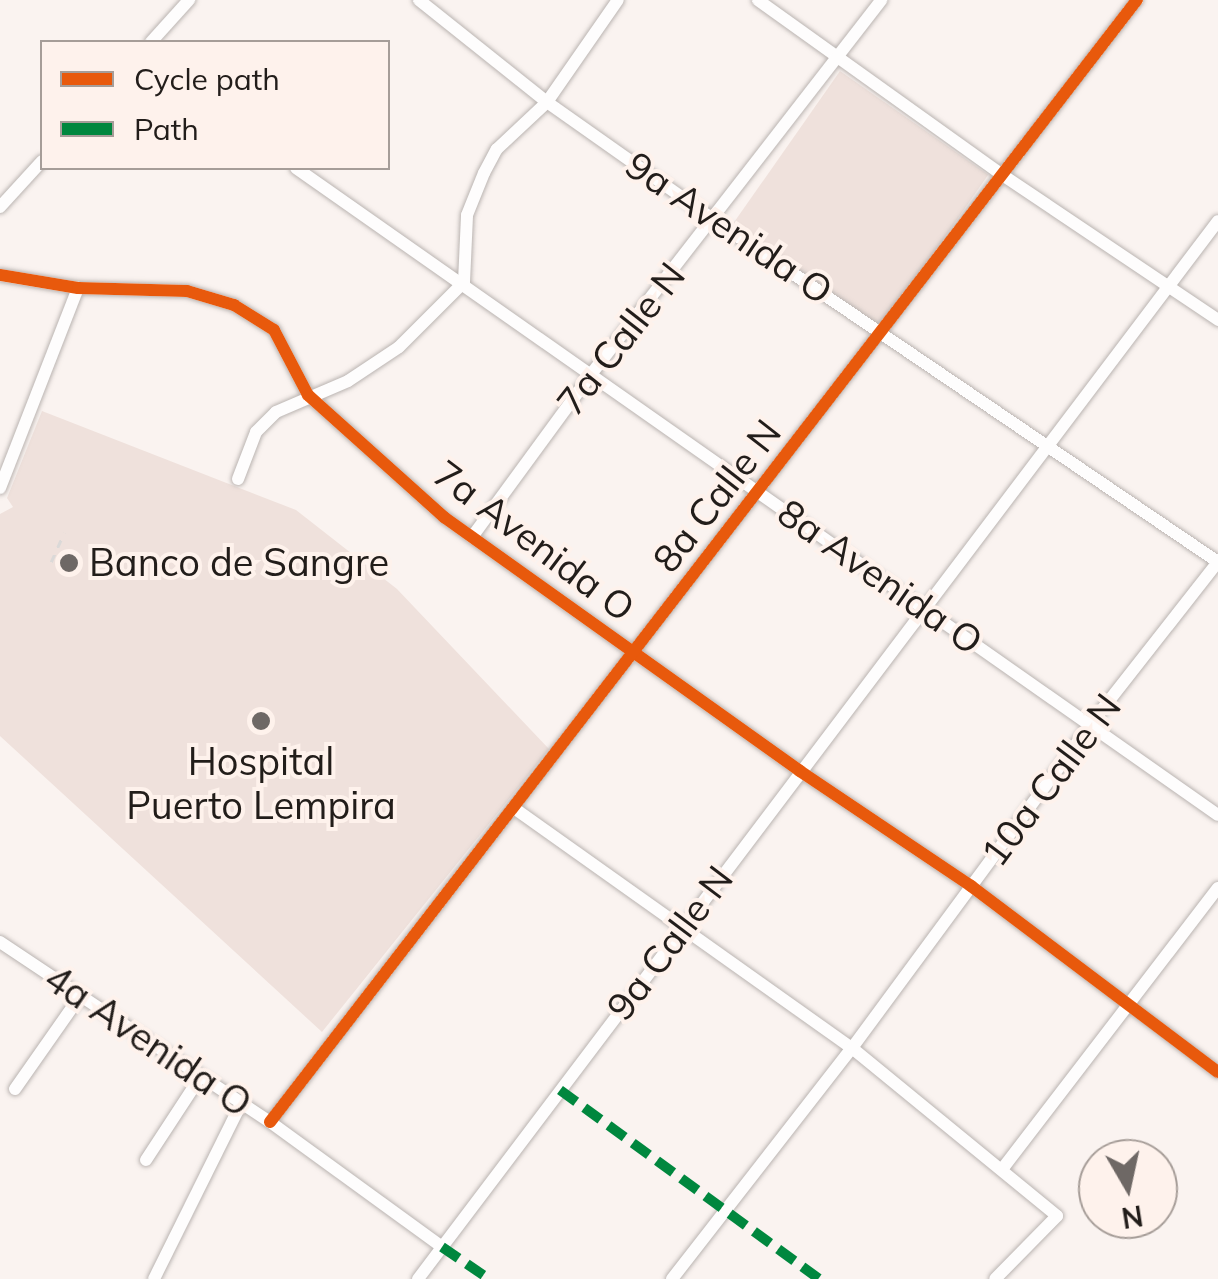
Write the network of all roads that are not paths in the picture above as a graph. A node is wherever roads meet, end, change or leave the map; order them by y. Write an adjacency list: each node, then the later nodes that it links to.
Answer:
1 (189, 0): 7 (street)
2 (419, 0): 9 (street, 9a Avenida O)
3 (618, 0): 9 (street)
4 (758, 0): 8 (street)
5 (881, 0): 8 (street, 7a Calle N)
6 (1137, 0): 12 (street, 8a Calle N)
7 (154, 40)
8 (839, 58): 12 (street); 14 (street, 7a Calle N)
9 (547, 102): 14 (street, 9a Avenida O); 17 (street)
10 (40, 163): 13 (street)
11 (299, 170): 17 (street, 8a Avenida O)
12 (1001, 174): 18 (street); 21 (street, 8a Calle N)
13 (0, 207)
14 (714, 220): 21 (street, 9a Avenida O); 22 (street, 7a Calle N)
15 (1218, 221): 18 (street)
16 (0, 275): 19 (street, 7a Avenida O)
17 (464, 282): 22 (street, 8a Avenida O); 23 (street)
18 (1169, 287): 20 (street); 24 (street)
19 (78, 288): 23 (street, 7a Avenida O); 26 (street)
20 (1218, 320)
21 (882, 330): 24 (street, 9a Avenida O); 27 (street, 8a Calle N)
22 (592, 373): 27 (street, 8a Avenida O); 28 (street, 7a Calle N)
23 (308, 395): 25 (street); 28 (street, 7a Avenida O)
24 (1048, 444): 29 (street, 9a Avenida O); 30 (street)
25 (238, 479)
26 (0, 488)
27 (759, 492): 30 (street, 8a Avenida O); 31 (street, 8a Calle N)
28 (472, 537): 31 (street, 7a Avenida O)
29 (1218, 562): 32 (street, 10a Calle N)
30 (923, 608): 32 (street, 8a Avenida O); 33 (street, 9a Calle N)
31 (634, 653): 33 (street, 7a Avenida O); 34 (street, 8a Calle N)
32 (1090, 724): 35 (street, 8a Avenida O); 36 (street, 10a Calle N)
33 (800, 772): 36 (street, 7a Avenida O); 38 (street, 9a Calle N)
34 (514, 808): 38 (street); 47 (street, 8a Calle N)
35 (1218, 815)
36 (972, 886): 41 (street, 7a Avenida O); 42 (street, 10a Calle N)
37 (1218, 888): 41 (street)
38 (682, 928): 42 (street); 50 (street, 9a Calle N)
39 (0, 942): 40 (street, 4a Avenida O)
40 (80, 996): 44 (street, 4a Avenida O); 45 (street)
41 (1130, 1004): 43 (street, 7a Avenida O); 49 (street)
42 (852, 1048): 49 (street); 53 (street, 10a Calle N)
43 (1218, 1072)
44 (201, 1076): 46 (street, 4a Avenida O); 48 (street)
45 (15, 1089)
46 (241, 1104): 47 (street, 4a Avenida O); 51 (street)
47 (270, 1122): 50 (street, 4a Avenida O)
48 (146, 1160)
49 (1003, 1168): 54 (street)
50 (442, 1247): 52 (street, 9a Calle N)
51 (154, 1279)
52 (418, 1279)
53 (672, 1279)
54 (995, 1279)

